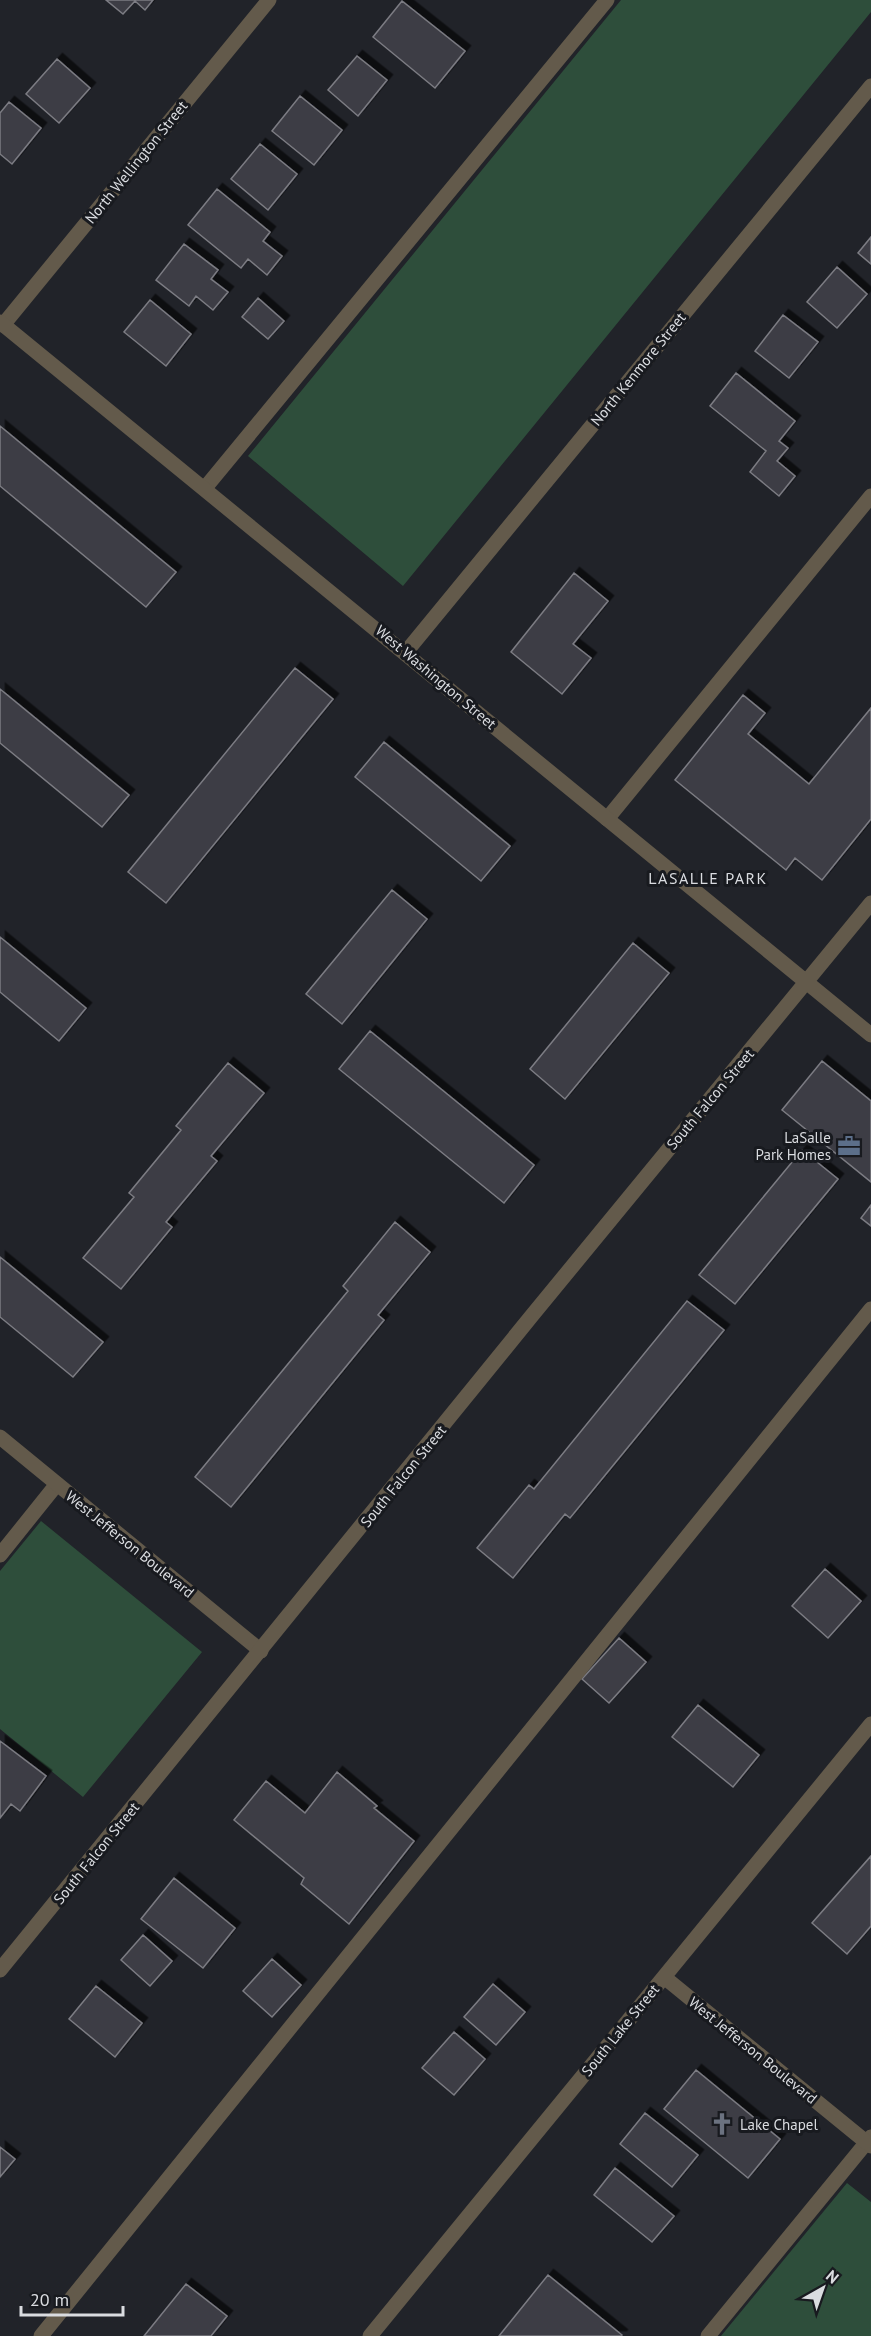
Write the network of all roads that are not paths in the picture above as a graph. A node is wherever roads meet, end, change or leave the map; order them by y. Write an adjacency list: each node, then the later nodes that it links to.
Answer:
1 (269, 0): 4 (street, North Wellington Street)
2 (607, 0): 5 (street)
3 (871, 86): 7 (street, North Kenmore Street)
4 (2, 323): 5 (street, West Washington Street)
5 (205, 488): 7 (street, West Washington Street)
6 (871, 496): 8 (street)
7 (406, 652): 8 (street, West Washington Street)
8 (607, 819): 10 (street, West Washington Street)
9 (871, 903): 10 (street, South Falcon Street)
10 (807, 982): 11 (street, West Washington Street); 16 (street, South Falcon Street)
11 (871, 1035)
12 (871, 1308): 21 (street)
13 (0, 1437): 14 (street, West Jefferson Boulevard)
14 (57, 1484): 15 (street); 16 (street, West Jefferson Boulevard)
15 (0, 1555)
16 (261, 1651): 18 (street, South Falcon Street)
17 (871, 1724): 19 (street, South Lake Street)
18 (0, 1970)
19 (663, 1977): 20 (street, West Jefferson Boulevard); 22 (street, South Lake Street)
20 (870, 2142): 23 (street)
21 (41, 2336)
22 (370, 2336)
23 (708, 2336)

